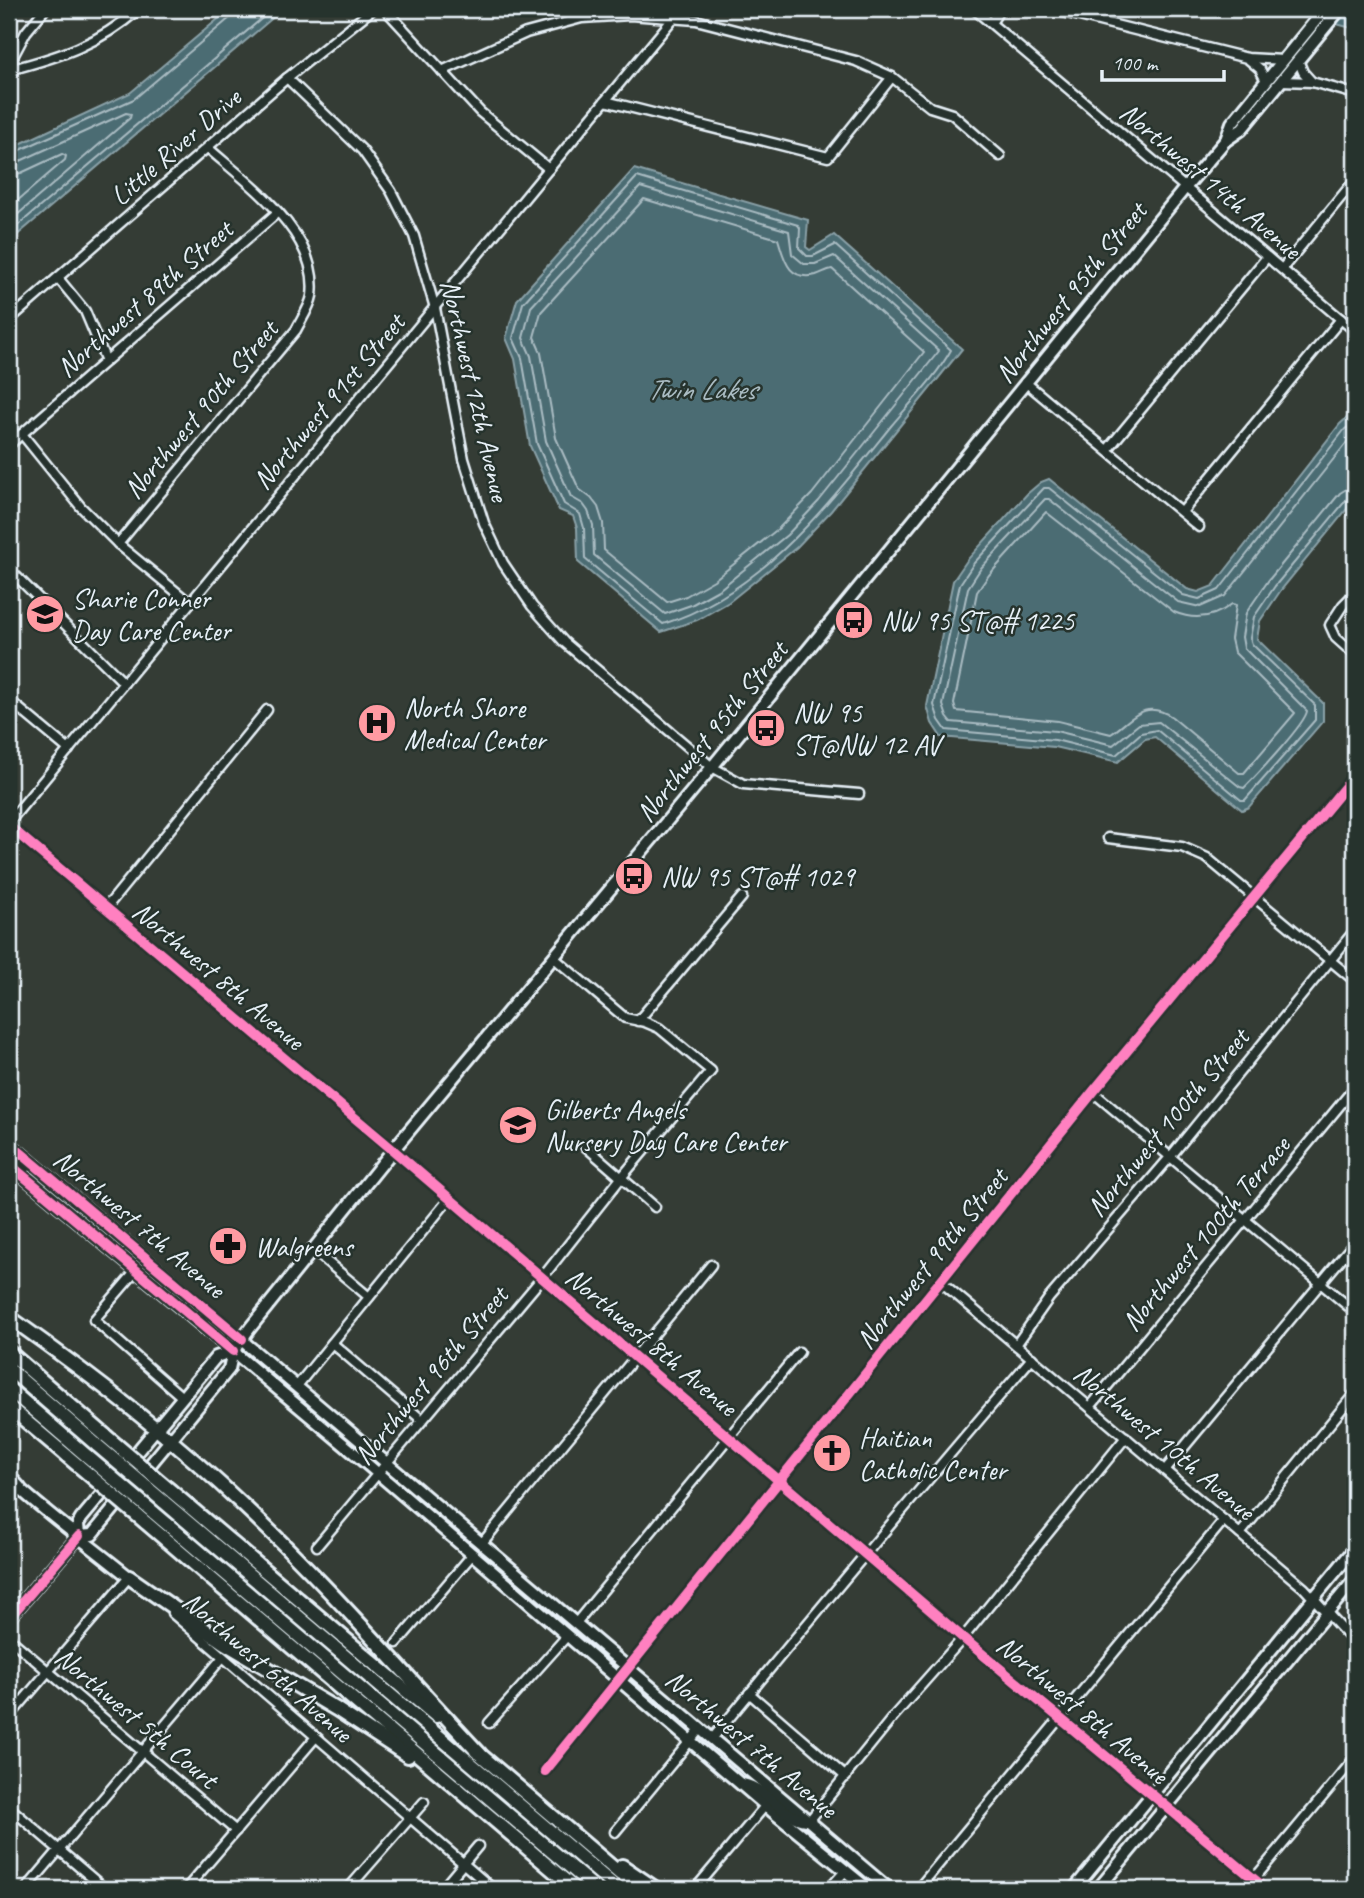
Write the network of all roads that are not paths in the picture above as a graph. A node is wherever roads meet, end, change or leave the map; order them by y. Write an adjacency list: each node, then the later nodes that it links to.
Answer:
1 (45, 9): 16 (street)
2 (139, 9): 17 (street)
3 (373, 9): 20 (street, Little River Drive)
4 (385, 9): 18 (street)
5 (681, 9): 11 (street, Northwest 91st Street)
6 (974, 9): 12 (street, Northwest 14th Avenue)
7 (1000, 9): 12 (street)
8 (1051, 9): 13 (street)
9 (1325, 9): 14 (main road, Northwest 95th Street)
10 (1340, 9): 15 (main road, Northwest 95th Street)
11 (673, 18): 18 (street); 19 (street); 25 (street, Northwest 91st Street)
12 (991, 23): 31 (street, Northwest 14th Avenue)
13 (1247, 58): 14 (street); 21 (street)
14 (1283, 60): 21 (main road, Northwest 95th Street)
15 (1298, 60): 22 (main road, Northwest 95th Street); 23 (street)
16 (9, 64)
17 (9, 70)
18 (442, 71): 29 (street)
19 (892, 77): 25 (street); 28 (street)
20 (287, 78): 27 (street, Little River Drive); 36 (street, Northwest 12th Avenue)
21 (1266, 81): 26 (main road, Northwest 95th Street)
22 (1282, 81): 23 (street); 26 (main road, Northwest 95th Street)
23 (1312, 82): 24 (street)
24 (1355, 94)
25 (604, 102): 29 (street, Northwest 91st Street)
26 (1225, 141): 31 (main road, Northwest 95th Street)
27 (208, 148): 32 (street); 35 (street, Little River Drive)
28 (1000, 156)
29 (549, 169): 36 (street, Northwest 91st Street)
30 (1355, 180): 34 (street)
31 (1185, 188): 33 (street, Northwest 14th Avenue); 41 (main road, Northwest 95th Street)
32 (278, 212): 40 (street, Northwest 89th Street); 47 (street, Northwest 90th Street)
33 (1266, 257): 34 (street, Northwest 14th Avenue); 44 (street)
34 (1282, 269): 37 (street, Northwest 14th Avenue)
35 (58, 278): 38 (street, Little River Drive); 40 (street)
36 (435, 308): 50 (street, Northwest 91st Street); 56 (street, Northwest 12th Avenue)
37 (1341, 319): 39 (street, Northwest 14th Avenue); 45 (street)
38 (9, 320)
39 (1355, 331)
40 (106, 361): 42 (street, Northwest 89th Street)
41 (1025, 382): 44 (street); 56 (main road, Northwest 95th Street)
42 (22, 434): 43 (street, Northwest 89th Street); 47 (street)
43 (9, 445)
44 (1108, 449): 45 (street)
45 (1182, 512): 46 (street)
46 (1199, 527)
47 (118, 544): 50 (street)
48 (9, 569): 52 (street)
49 (1355, 593): 51 (street)
50 (190, 603): 52 (street, Northwest 91st Street)
51 (1355, 655)
52 (124, 683): 55 (street, Northwest 91st Street)
53 (9, 700): 55 (street)
54 (267, 710): 63 (street)
55 (69, 750): 59 (street, Northwest 91st Street)
56 (712, 767): 58 (street, Northwest 12th Avenue); 65 (main road, Northwest 95th Street)
57 (1355, 775): 62 (street, Northwest 99th Street)
58 (859, 794)
59 (9, 824): 63 (street, Northwest 8th Avenue)
60 (1108, 838): 62 (street)
61 (742, 897): 68 (street)
62 (1254, 898): 66 (street); 70 (street, Northwest 99th Street)
63 (106, 908): 73 (street, Northwest 8th Avenue)
64 (1355, 930): 66 (street, Northwest 100th Street)
65 (553, 957): 68 (street); 73 (main road, Northwest 95th Street)
66 (1331, 960): 67 (street); 75 (street, Northwest 100th Street)
67 (1355, 982)
68 (638, 1021): 78 (street, Northwest 96th Street)
69 (1355, 1087): 82 (street, Northwest 100th Terrace)
70 (1093, 1092): 75 (street); 89 (street, Northwest 99th Street)
71 (9, 1143): 77 (main road, Northwest 7th Avenue)
72 (585, 1146): 78 (street)
73 (393, 1150): 79 (street, Northwest 8th Avenue); 85 (main road, Northwest 95th Street)
74 (9, 1153): 77 (main road)
75 (1171, 1156): 82 (street); 96 (street, Northwest 100th Street)
76 (9, 1164): 80 (main road, Northwest 7th Avenue)
77 (36, 1166): 83 (main road, Northwest 7th Avenue)
78 (621, 1178): 81 (street); 88 (street, Northwest 96th Street)
79 (449, 1199): 88 (street, Northwest 8th Avenue); 91 (street)
80 (55, 1203): 83 (main road); 87 (main road, Northwest 7th Avenue)
81 (655, 1207)
82 (1246, 1219): 90 (street); 108 (street, Northwest 100th Terrace)
83 (118, 1236): 94 (main road, Northwest 7th Avenue)
84 (1355, 1242): 90 (street)
85 (313, 1250): 91 (street); 94 (main road, Northwest 95th Street)
86 (711, 1265): 100 (street)
87 (136, 1271): 97 (main road, Northwest 7th Avenue); 106 (street)
88 (542, 1278): 100 (street, Northwest 8th Avenue); 109 (street, Northwest 96th Street)
89 (940, 1281): 96 (street, Northwest 10th Avenue); 119 (street, Northwest 99th Street)
90 (1322, 1282): 92 (street); 117 (street)
91 (369, 1297): 95 (street)
92 (1355, 1311)
93 (9, 1317): 110 (highway)
94 (242, 1339): 97 (main road, Northwest 95th Street); 103 (main road, Northwest 7th Avenue)
95 (332, 1343): 103 (street); 109 (street)
96 (1016, 1345): 101 (street, Northwest 10th Avenue)
97 (233, 1351): 106 (main road, Northwest 95th Street); 114 (main road, Northwest 95th Street); 118 (main road, Northwest 7th Avenue)
98 (9, 1352): 113 (highway)
99 (799, 1352): 111 (street)
100 (635, 1356): 111 (street, Northwest 8th Avenue); 127 (street)
101 (1032, 1358): 108 (street, Northwest 10th Avenue); 130 (street)
102 (9, 1369): 113 (highway)
103 (297, 1386): 116 (main road, Northwest 7th Avenue)
104 (9, 1389): 115 (highway)
105 (1355, 1393): 125 (street)
106 (182, 1397): 110 (main road, Northwest 95th Street)
107 (9, 1407): 115 (highway)
108 (1090, 1407): 112 (street, Northwest 10th Avenue)
109 (422, 1420): 116 (street, Northwest 96th Street)
110 (156, 1430): 114 (highway); 126 (main road, Northwest 95th Street)
111 (730, 1437): 119 (street, Northwest 8th Avenue); 137 (street)
112 (1126, 1437): 117 (street, Northwest 10th Avenue); 140 (street)
113 (102, 1441): 121 (highway, bridge)
114 (171, 1441): 126 (main road, Northwest 95th Street); 156 (highway)
115 (84, 1462): 122 (highway, bridge)
116 (387, 1462): 118 (street, Northwest 96th Street); 127 (main road, Northwest 7th Avenue)
117 (1165, 1470): 124 (street, Northwest 10th Avenue)
118 (378, 1473): 123 (main road, Northwest 7th Avenue); 128 (street, Northwest 96th Street)
119 (781, 1481): 130 (street, Northwest 8th Avenue); 144 (street, Northwest 99th Street)
120 (12, 1482): 126 (main road, Northwest 6th Avenue)
121 (167, 1496): 156 (highway); 187 (highway)
122 (149, 1517): 161 (highway); 186 (highway)
123 (429, 1517): 127 (main road); 131 (main road, Northwest 7th Avenue)
124 (1224, 1520): 125 (street, Northwest 10th Avenue); 149 (street)
125 (1240, 1534): 134 (street, Northwest 10th Avenue)
126 (79, 1536): 132 (main road, Northwest 6th Avenue); 136 (main road, Northwest 95th Street)
127 (482, 1543): 137 (main road, Northwest 7th Avenue)
128 (317, 1546)
129 (1355, 1548): 134 (main road)
130 (864, 1553): 140 (street, Northwest 8th Avenue); 147 (street)
131 (472, 1555): 138 (main road, Northwest 7th Avenue); 141 (street)
132 (129, 1577): 143 (street, Northwest 6th Avenue); 145 (street); 161 (highway)
133 (1355, 1579): 135 (main road)
134 (1314, 1598): 135 (street, Northwest 10th Avenue); 162 (main road)
135 (1328, 1613): 142 (street, Northwest 10th Avenue); 166 (main road)
136 (9, 1618)
137 (576, 1623): 144 (main road, Northwest 7th Avenue)
138 (567, 1636): 146 (main road, Northwest 7th Avenue); 150 (street)
139 (9, 1638): 145 (street, Northwest 5th Court)
140 (962, 1638): 149 (street, Northwest 8th Avenue); 159 (street)
141 (397, 1643)
142 (1355, 1643)
143 (223, 1657): 152 (street, Northwest 6th Avenue); 155 (street)
144 (628, 1667): 146 (street, Northwest 99th Street); 151 (main road, Northwest 7th Avenue)
145 (48, 1672): 148 (street); 155 (street, Northwest 5th Court)
146 (619, 1679): 154 (main road, Northwest 7th Avenue); 158 (street, Northwest 99th Street)
147 (749, 1693): 153 (street); 159 (street)
148 (9, 1717)
149 (1060, 1719): 162 (street, Northwest 8th Avenue); 195 (street)
150 (489, 1723)
151 (700, 1729): 153 (main road, Northwest 7th Avenue); 154 (street)
152 (316, 1737): 167 (street, Northwest 6th Avenue); 170 (street)
153 (712, 1739): 169 (main road, Northwest 7th Avenue)
154 (690, 1741): 160 (main road, Northwest 7th Avenue); 171 (street)
155 (141, 1752): 170 (street, Northwest 5th Court); 173 (street)
156 (480, 1754): 168 (highway)
157 (1355, 1758): 177 (street)
158 (545, 1771)
159 (846, 1777): 169 (street)
160 (741, 1784): 164 (main road, Northwest 7th Avenue); 169 (main road)
161 (452, 1785): 174 (highway)
162 (1151, 1796): 166 (street, Northwest 8th Avenue); 196 (main road)
163 (424, 1802): 167 (street)
164 (765, 1806): 176 (main road, Northwest 7th Avenue); 190 (street)
165 (9, 1807): 173 (street)
166 (1166, 1808): 177 (street, Northwest 8th Avenue); 197 (main road)
167 (410, 1818): 175 (street, Northwest 6th Avenue); 181 (street)
168 (559, 1821): 188 (highway); 189 (highway)
169 (809, 1821): 194 (main road, Northwest 7th Avenue)
170 (236, 1831): 180 (street)
171 (615, 1832)
172 (478, 1846): 175 (street)
173 (60, 1850): 178 (street); 179 (street)
174 (533, 1853): 184 (highway); 185 (highway)
175 (464, 1865): 182 (street); 183 (street, Northwest 6th Avenue)
176 (846, 1870): 191 (street); 192 (main road, Northwest 7th Avenue); 193 (main road)
177 (1254, 1879): 198 (street, Northwest 8th Avenue)
178 (26, 1889)
179 (105, 1889)
180 (186, 1889)
181 (348, 1889)
182 (442, 1889)
183 (493, 1889)
184 (567, 1889)
185 (575, 1889)
186 (596, 1889)
187 (618, 1889)
188 (638, 1889)
189 (656, 1889)
190 (695, 1889)
191 (829, 1889)
192 (868, 1889)
193 (880, 1889)
194 (889, 1889)
195 (918, 1889)
196 (1074, 1889)
197 (1098, 1889)
198 (1266, 1889)

